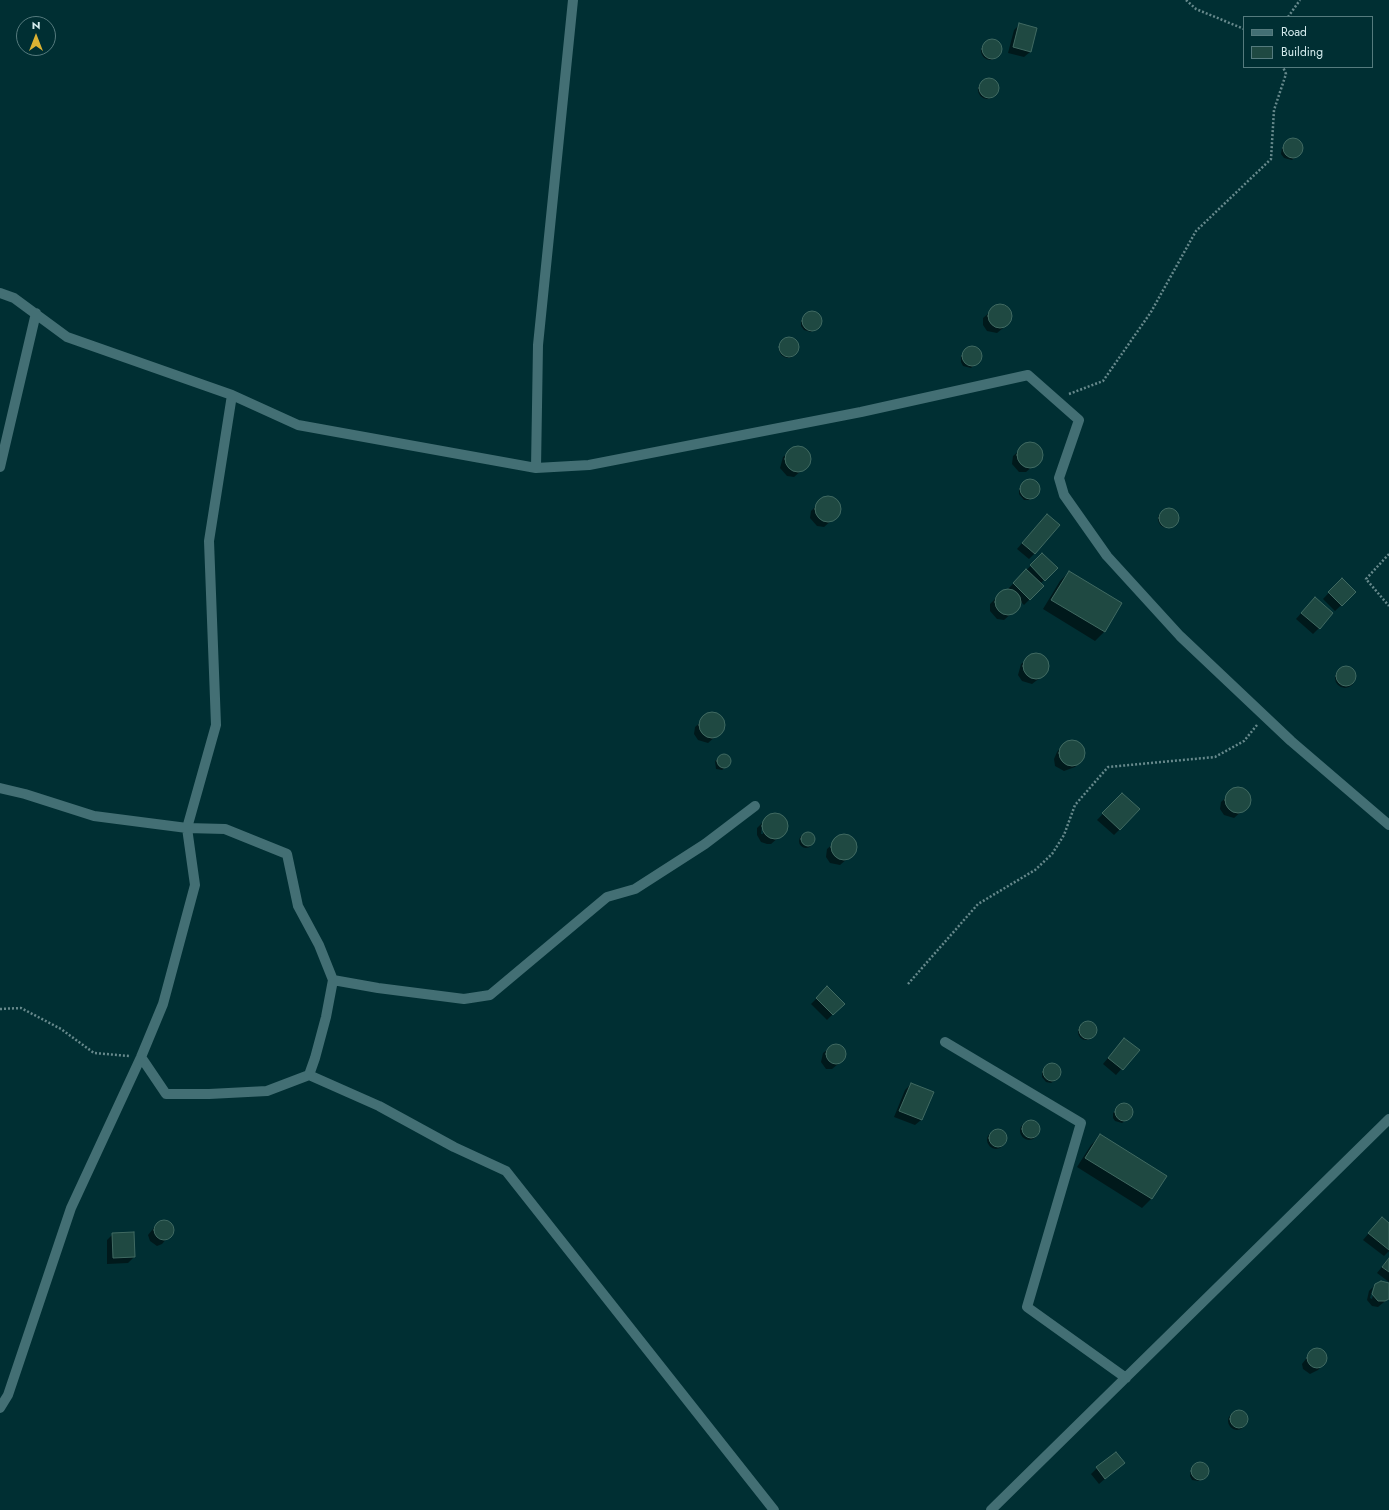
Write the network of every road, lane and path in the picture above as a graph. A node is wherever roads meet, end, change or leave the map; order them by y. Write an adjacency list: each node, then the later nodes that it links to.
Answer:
1 (573, 0): 12 (street)
2 (1186, 0): 5 (path)
3 (1300, 0): 4 (path)
4 (1289, 16)
5 (1243, 29)
6 (1283, 68): 10 (path)
7 (0, 293): 8 (street)
8 (36, 313): 9 (street); 11 (street)
9 (232, 395): 12 (street); 19 (street)
10 (1056, 400): 12 (street); 15 (street)
11 (0, 467)
12 (536, 468)
13 (1389, 554): 14 (path)
14 (1389, 606)
15 (1264, 716): 18 (street); 21 (path)
16 (0, 788): 19 (street)
17 (755, 806): 20 (street)
18 (1389, 825)
19 (186, 828): 20 (street); 24 (street)
20 (333, 980): 25 (street)
21 (908, 984)
22 (0, 1009): 24 (path)
23 (945, 1042): 27 (street)
24 (141, 1057): 25 (street); 28 (street)
25 (309, 1075): 29 (street)
26 (1389, 1119): 27 (street)
27 (1126, 1378): 30 (street)
28 (0, 1408)
29 (774, 1510)
30 (991, 1510)

